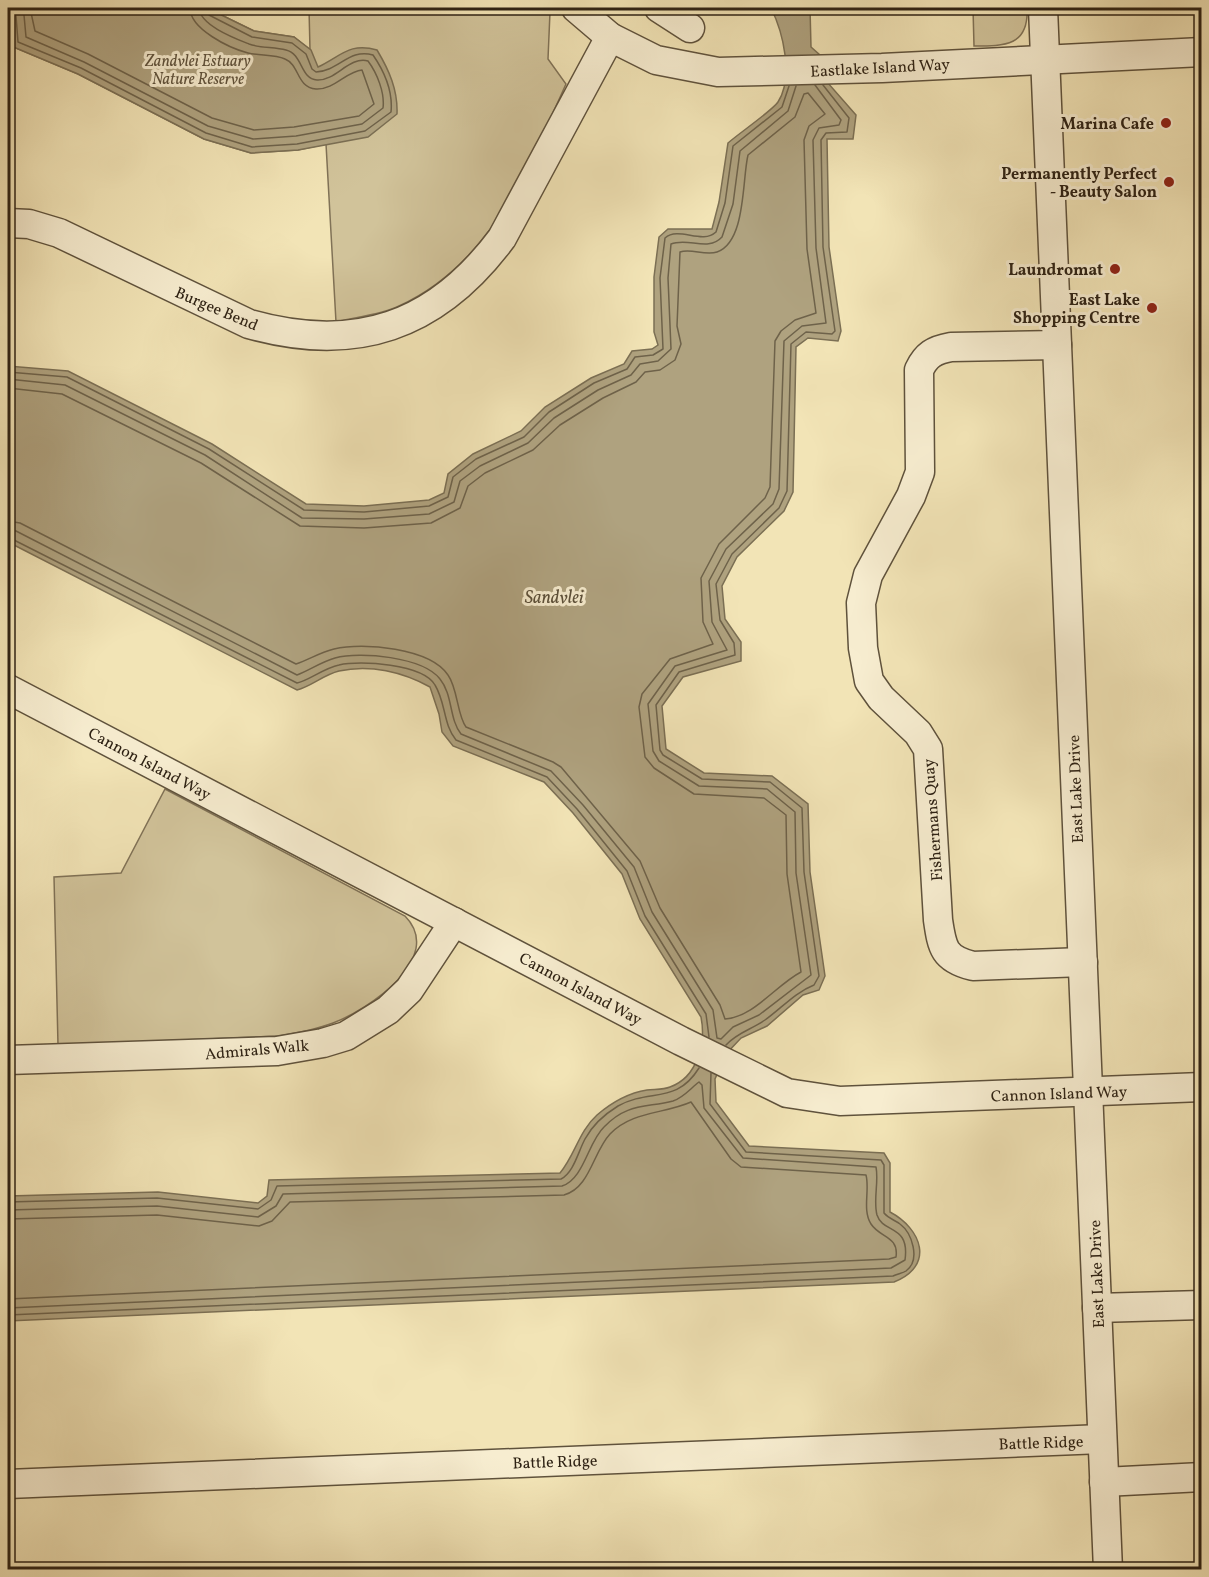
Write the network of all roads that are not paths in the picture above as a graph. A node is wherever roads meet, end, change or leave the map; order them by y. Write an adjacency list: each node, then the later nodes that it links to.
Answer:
1 (576, 8): 5 (street, Eastlake Island Way)
2 (659, 8): 4 (street)
3 (1043, 8): 7 (street, East Lake Drive)
4 (690, 28)
5 (610, 37): 7 (street, Eastlake Island Way); 8 (street, Burgee Bend)
6 (1202, 52): 7 (street, Eastlake Island Way)
7 (1045, 59): 9 (street, East Lake Drive)
8 (8, 223)
9 (1057, 345): 12 (street, East Lake Drive); 12 (street, Fishermans Quay)
10 (8, 689): 11 (street, Cannon Island Way)
11 (454, 922): 13 (street, Admirals Walk); 15 (street, Cannon Island Way)
12 (1083, 962): 15 (street, East Lake Drive)
13 (8, 1060)
14 (1202, 1087): 15 (street, Cannon Island Way)
15 (1089, 1092): 17 (street, East Lake Drive)
16 (1202, 1305): 17 (street)
17 (1097, 1308): 18 (street, East Lake Drive)
18 (1102, 1439): 20 (street, East Lake Drive); 21 (street, Battle Ridge)
19 (1202, 1477): 20 (street)
20 (1104, 1482): 22 (street, East Lake Drive)
21 (8, 1484)
22 (1108, 1569)

